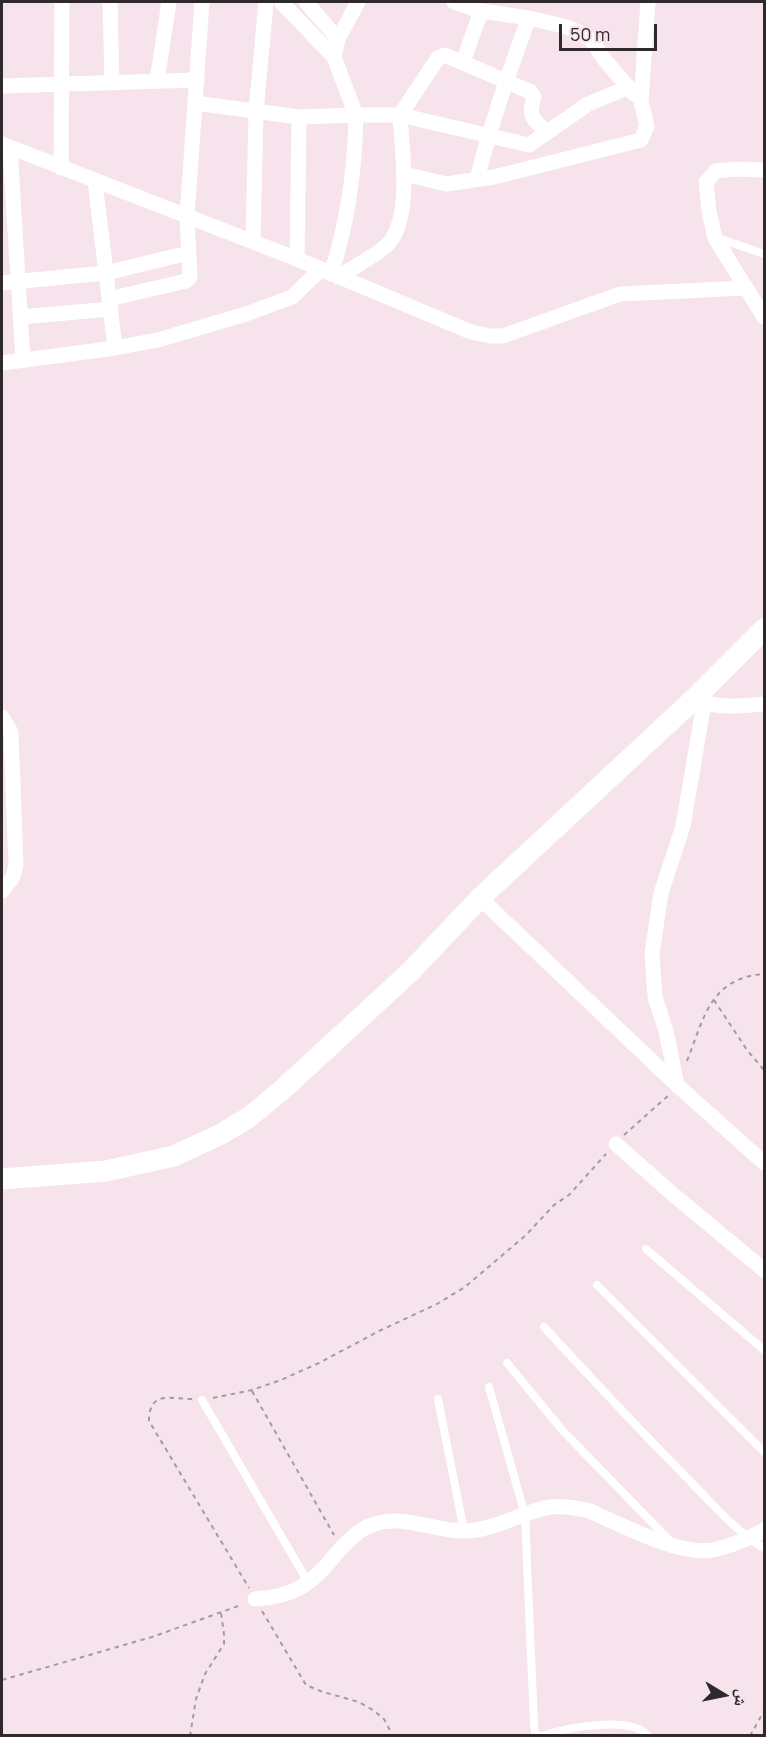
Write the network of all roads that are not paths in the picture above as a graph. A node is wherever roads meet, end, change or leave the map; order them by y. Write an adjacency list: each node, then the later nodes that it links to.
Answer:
1 (62, 2): 21 (street)
2 (111, 2): 19 (street)
3 (169, 2): 17 (street)
4 (202, 2): 16 (street)
5 (266, 2): 25 (street)
6 (281, 2): 14 (street)
7 (306, 2): 13 (street)
8 (358, 2): 13 (street)
9 (454, 2): 11 (street)
10 (648, 2): 23 (street)
11 (480, 11): 12 (street); 15 (street)
12 (529, 18): 18 (street); 22 (street)
13 (338, 39): 14 (street)
14 (334, 57): 26 (street)
15 (464, 62): 18 (street); 27 (street)
16 (196, 80): 17 (street); 24 (street)
17 (157, 81): 19 (street)
18 (506, 81): 29 (street); 30 (street)
19 (112, 83): 21 (street)
20 (2, 86): 21 (street)
21 (63, 86): 34 (street)
22 (627, 88): 23 (street); 29 (street)
23 (641, 101): 33 (street)
24 (195, 103): 25 (street); 39 (street)
25 (256, 112): 28 (street); 41 (street)
26 (356, 115): 27 (street); 28 (street); 46 (street)
27 (400, 115): 30 (street); 36 (street)
28 (299, 117): 44 (street)
29 (547, 132): 31 (street)
30 (488, 136): 31 (street); 37 (street)
31 (529, 145): 33 (street)
32 (6, 146): 34 (street); 48 (street)
33 (537, 165): 37 (street)
34 (62, 168): 38 (street)
35 (765, 170): 40 (street)
36 (405, 174): 37 (street); 46 (street)
37 (477, 179)
38 (95, 181): 39 (street); 45 (street)
39 (187, 217): 41 (street); 42 (street)
40 (715, 237): 43 (lane); 49 (street)
41 (253, 242): 44 (street)
42 (188, 254): 45 (street); 50 (street)
43 (765, 254)
44 (297, 259): 46 (street)
45 (106, 273): 48 (street); 50 (street)
46 (330, 274): 49 (street); 53 (street)
47 (2, 283): 48 (street)
48 (18, 283): 51 (street)
49 (746, 288): 52 (street)
50 (110, 304): 51 (street); 53 (street)
51 (21, 317): 54 (street)
52 (765, 317)
53 (116, 348): 54 (street)
54 (23, 360): 55 (street)
55 (2, 363)
56 (765, 629): 57 (street)
57 (699, 701): 58 (street); 61 (street); 62 (street)
58 (765, 704)
59 (2, 717): 60 (street)
60 (2, 891)
61 (480, 898): 62 (street); 65 (street)
62 (677, 1085): 64 (street)
63 (616, 1144): 67 (street)
64 (765, 1163)
65 (2, 1179)
66 (646, 1249): 70 (lane)
67 (765, 1270)
68 (597, 1285): 75 (lane)
69 (544, 1327): 79 (lane)
70 (765, 1350)
71 (507, 1363): 80 (lane)
72 (489, 1387): 76 (lane)
73 (438, 1399): 78 (lane)
74 (202, 1400): 82 (lane)
75 (765, 1452)
76 (525, 1515): 78 (street); 80 (street); 84 (lane)
77 (765, 1530): 79 (street)
78 (464, 1531): 82 (street)
79 (748, 1539): 80 (street); 81 (lane)
80 (678, 1548)
81 (765, 1548)
82 (308, 1582): 83 (street)
83 (255, 1599)
84 (536, 1736)
85 (542, 1736): 86 (lane)
86 (648, 1736)

